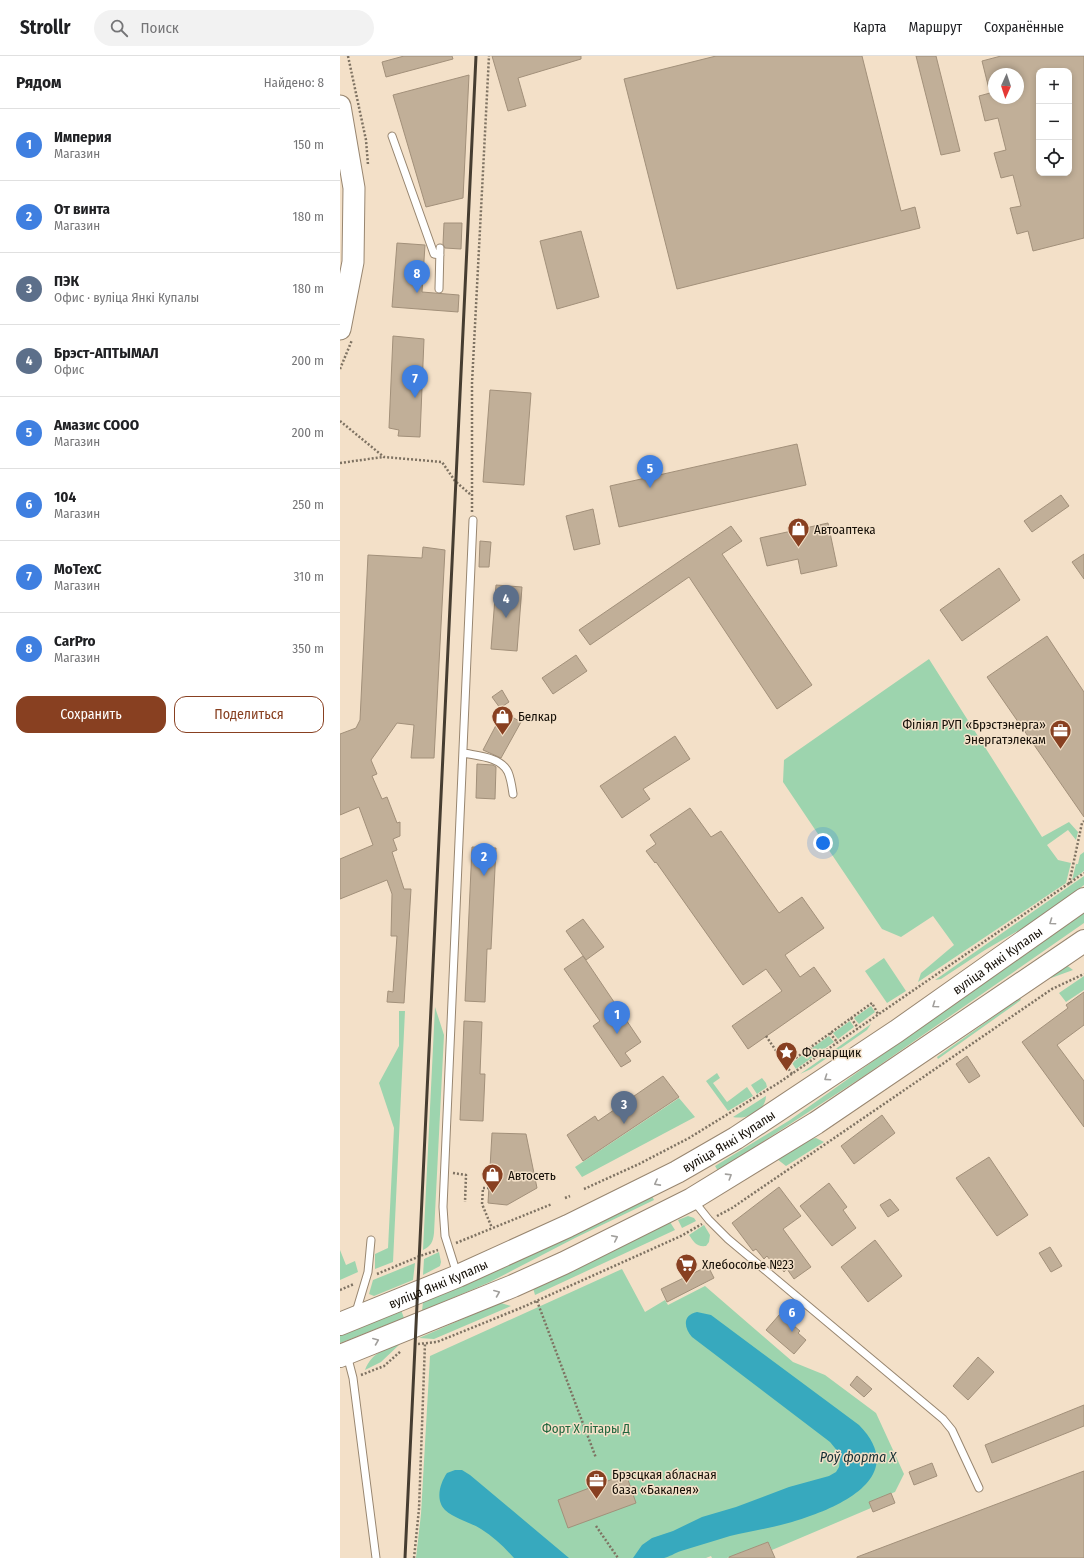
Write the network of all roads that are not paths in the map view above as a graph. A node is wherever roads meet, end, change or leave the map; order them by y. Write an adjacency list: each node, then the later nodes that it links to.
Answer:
1 (340, 106): 4 (main road)
2 (392, 136): 3 (lane)
3 (439, 289)
4 (340, 329)
5 (472, 520): 6 (lane)
6 (464, 753): 7 (lane); 13 (lane)
7 (513, 794)
8 (1084, 899): 10 (main road, вуліца Янкі Купалы, one-way to 10)
9 (1084, 941): 11 (main road, one-way to 9)
10 (677, 1172): 11 (main road); 13 (main road, вуліца Янкі Купалы, one-way to 13)
11 (692, 1198): 15 (main road, one-way to 11); 16 (lane)
12 (371, 1240): 14 (lane)
13 (458, 1276): 14 (main road, вуліца Янкі Купалы)
14 (347, 1321)
15 (343, 1355): 17 (lane)
16 (979, 1488)
17 (376, 1558)

